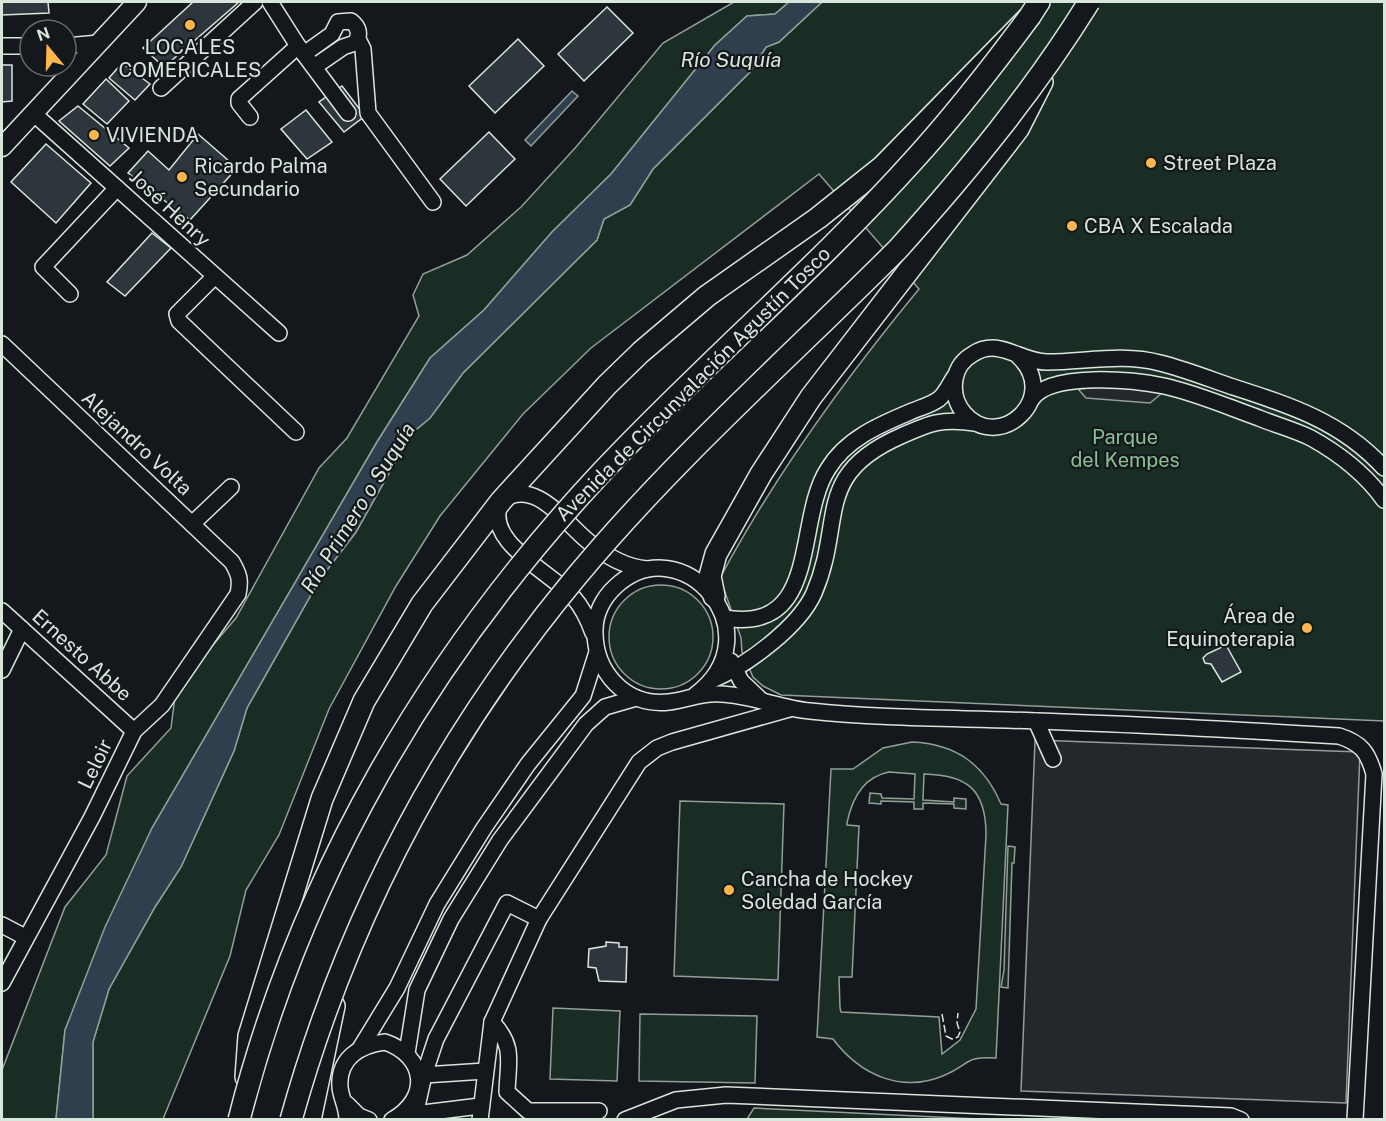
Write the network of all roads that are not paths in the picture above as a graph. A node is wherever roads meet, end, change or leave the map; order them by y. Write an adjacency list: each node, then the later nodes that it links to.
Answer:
1 (137, 2): 7 (main road)
2 (255, 2): 14 (street)
3 (270, 2): 12 (street)
4 (1089, 2): 9 (highway, bridge)
5 (1035, 9): 33 (highway, bridge); 63 (highway, Avenida de Circunvalación Agustín Tosco, bridge)
6 (358, 39): 12 (street); 13 (street); 20 (street)
7 (99, 43): 8 (street); 15 (main road)
8 (78, 44)
9 (1061, 44): 37 (highway, bridge); 56 (highway, bridge)
10 (2, 46): 11 (street)
11 (18, 46)
12 (301, 50): 13 (street); 17 (street)
13 (314, 67): 16 (street)
14 (161, 88)
15 (33, 113): 18 (main road); 19 (street, José Henry)
16 (348, 113)
17 (250, 117)
18 (2, 147)
19 (117, 188): 21 (street, José Henry); 22 (street)
20 (433, 202)
21 (214, 277): 23 (street, José Henry); 29 (street)
22 (70, 294)
23 (279, 333)
24 (2, 344): 34 (street, Alejandro Volta)
25 (1018, 356): 26 (street); 27 (street); 30 (street)
26 (956, 374): 28 (street); 39 (street)
27 (1031, 400): 28 (street); 32 (street)
28 (981, 424): 44 (street)
29 (296, 432)
30 (1384, 468)
31 (231, 487): 34 (street)
32 (1384, 500)
33 (501, 501): 35 (street); 41 (street); 63 (highway, bridge)
34 (192, 524): 36 (street, Alejandro Volta)
35 (652, 570): 37 (street); 41 (street)
36 (240, 575): 51 (street, Leloir)
37 (714, 596): 39 (street)
38 (2, 611): 40 (street, Ernesto Abbe)
39 (724, 618): 42 (street)
40 (22, 629): 43 (street); 51 (street, Ernesto Abbe)
41 (596, 646): 47 (street); 59 (street)
42 (726, 646): 44 (street); 45 (street)
43 (2, 670)
44 (735, 670): 45 (street); 48 (street)
45 (712, 680): 46 (street)
46 (694, 694): 47 (street); 48 (street)
47 (636, 698): 60 (street)
48 (764, 704): 49 (street)
49 (790, 709): 50 (street); 53 (street)
50 (1036, 721): 52 (street); 74 (street)
51 (134, 730): 55 (street, Leloir)
52 (1053, 759)
53 (539, 919): 58 (street); 62 (street)
54 (2, 925): 55 (street)
55 (25, 937): 57 (street, Leloir)
56 (340, 969): 68 (highway, bridge); 69 (highway, bridge)
57 (2, 983)
58 (492, 1022): 61 (street); 64 (street)
59 (361, 1047): 60 (street); 65 (street)
60 (407, 1053): 71 (street)
61 (485, 1071): 62 (street); 66 (street)
62 (424, 1075): 67 (street)
63 (242, 1110)
64 (598, 1111)
65 (347, 1112): 70 (street)
66 (480, 1113): 67 (street)
67 (415, 1117)
68 (291, 1119)
69 (310, 1119)
70 (369, 1119)
71 (392, 1119)
72 (625, 1119): 73 (street)
73 (1241, 1119)
74 (1355, 1119)

